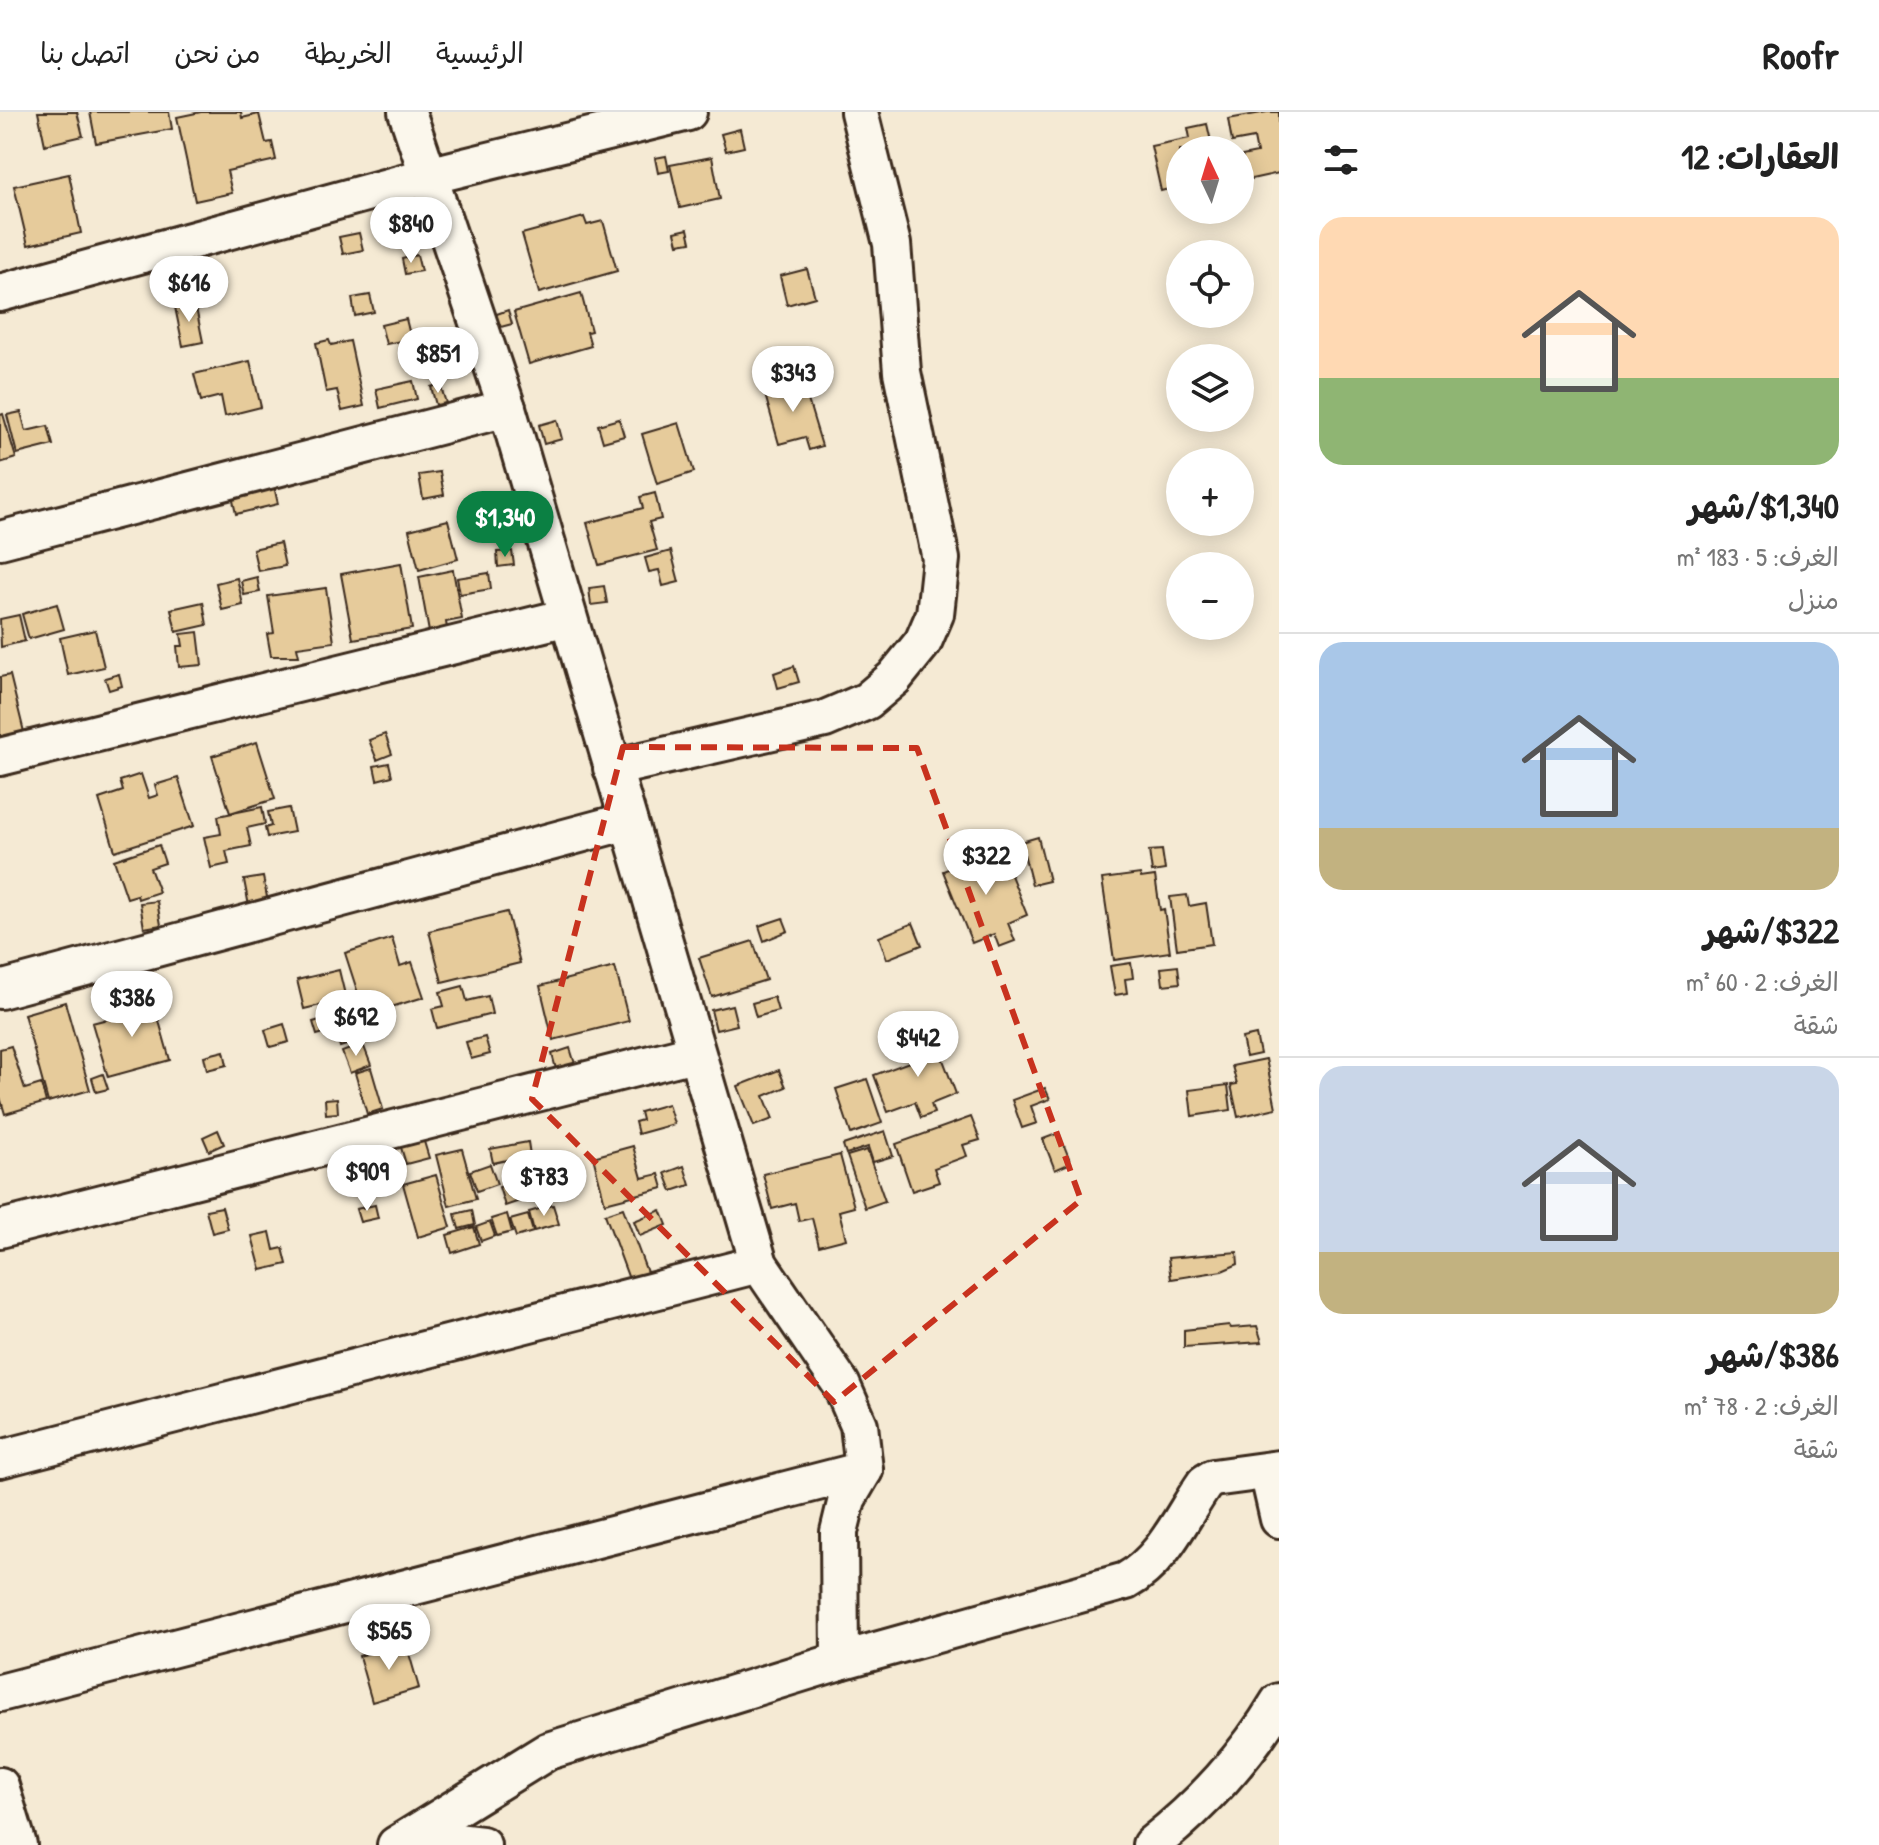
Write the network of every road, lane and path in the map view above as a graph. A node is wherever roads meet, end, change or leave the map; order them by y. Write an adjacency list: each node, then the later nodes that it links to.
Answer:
1 (407, 112): 4 (street)
2 (688, 112): 4 (street)
3 (859, 112): 10 (street)
4 (428, 176): 5 (street); 6 (street)
5 (0, 293)
6 (507, 408): 7 (street); 8 (street)
7 (0, 540)
8 (568, 617): 9 (street); 10 (street)
9 (0, 757)
10 (612, 768): 11 (street)
11 (628, 821): 12 (street); 13 (street)
12 (0, 990)
13 (694, 1053): 14 (street); 15 (street)
14 (0, 1229)
15 (759, 1264): 16 (street); 17 (street)
16 (0, 1459)
17 (864, 1470): 20 (street); 21 (street)
18 (1273, 1470): 19 (street); 20 (street)
19 (1279, 1519)
20 (840, 1661): 24 (street)
21 (0, 1693)
22 (1279, 1702): 27 (street)
23 (0, 1786): 25 (street)
24 (397, 1844): 26 (street)
25 (18, 1845)
26 (482, 1845)
27 (1151, 1845)

